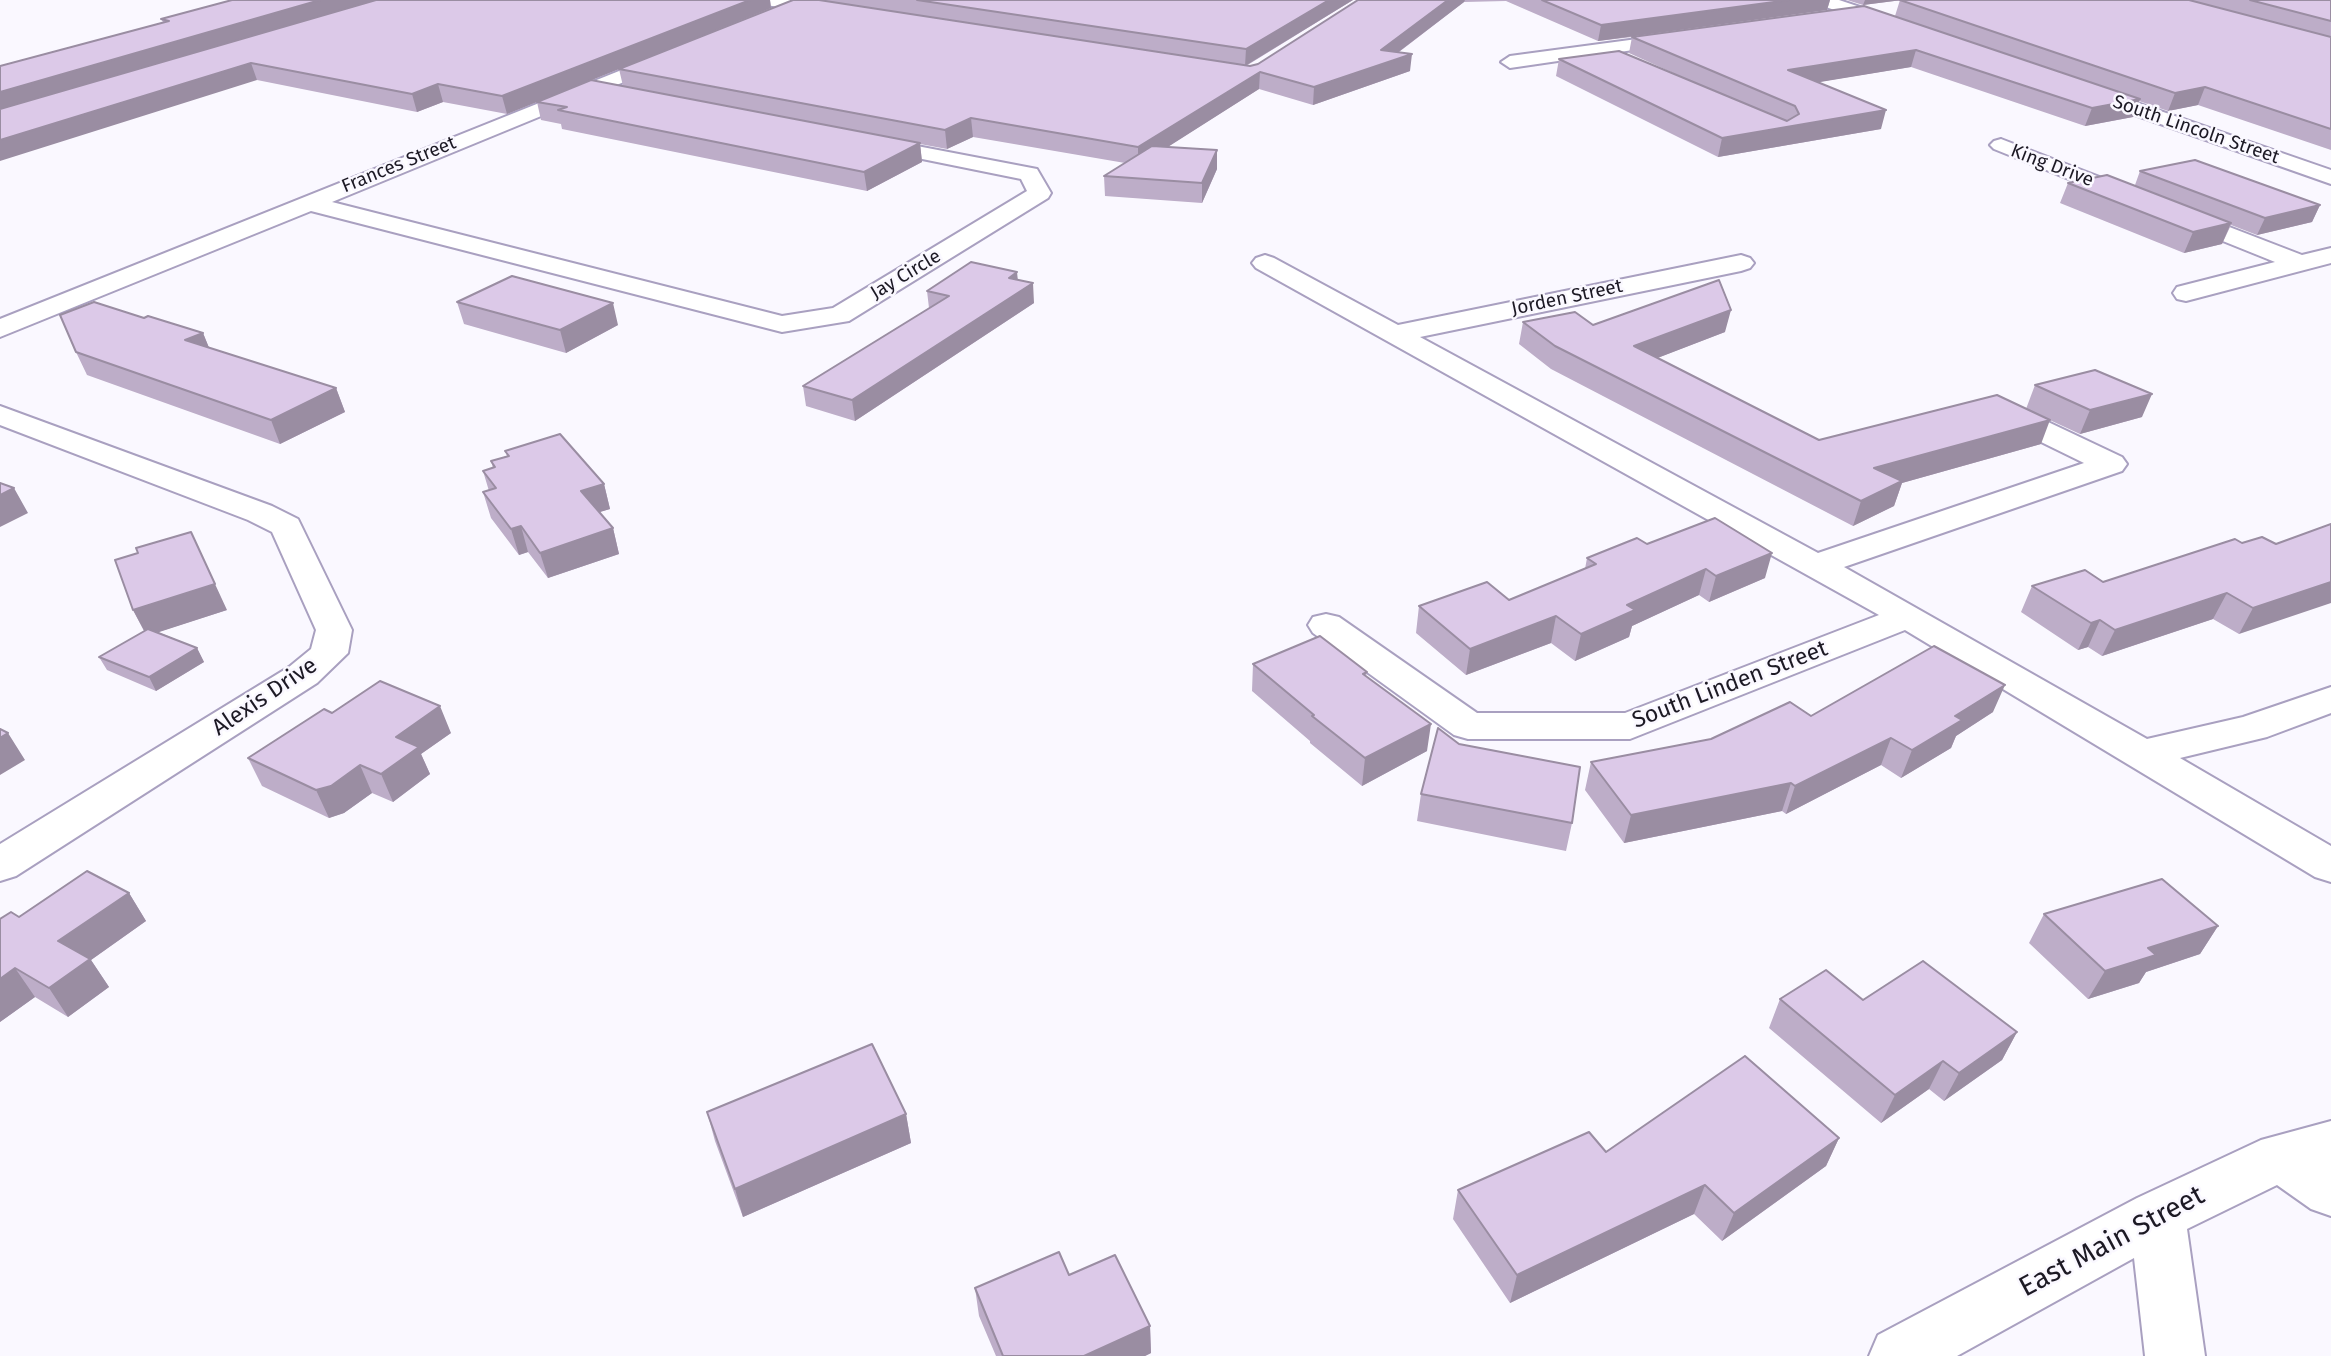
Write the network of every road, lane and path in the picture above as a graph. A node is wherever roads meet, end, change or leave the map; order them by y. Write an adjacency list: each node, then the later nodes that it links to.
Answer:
1 (1903, 8): 4 (street)
2 (1823, 9): 4 (street)
3 (764, 10): 5 (street)
4 (1861, 13): 6 (street)
5 (854, 14)
6 (1914, 31)
7 (1703, 35): 9 (street)
8 (688, 49): 13 (street, Frances Street)
9 (1598, 50): 10 (street); 11 (street)
10 (1510, 62)
11 (1634, 66)
12 (2070, 86): 17 (street, South Lincoln Street)
13 (589, 88): 14 (street); 18 (street, Frances Street)
14 (629, 96)
15 (843, 138): 18 (street, Jay Circle)
16 (2001, 145): 22 (street, King Drive)
17 (2331, 177)
18 (307, 203): 24 (street, Frances Street)
19 (2331, 255): 22 (street)
20 (1265, 263): 25 (street)
21 (1741, 263): 25 (street, Jorden Street)
22 (2300, 263): 23 (street)
23 (2186, 293)
24 (0, 329)
25 (1394, 334): 28 (street)
26 (1985, 403): 28 (street)
27 (0, 415): 33 (street, Alexis Drive)
28 (1813, 566): 29 (street)
29 (1908, 616): 30 (street, South Linden Street); 32 (street)
30 (1326, 625)
31 (2331, 699): 32 (street)
32 (2139, 754): 34 (street)
33 (0, 865)
34 (2331, 866)
35 (2306, 1150): 36 (street); 37 (street, East Main Street)
36 (2331, 1192)
37 (2157, 1216): 38 (street, East Main Street); 39 (street)
38 (1899, 1356)
39 (2175, 1356)

